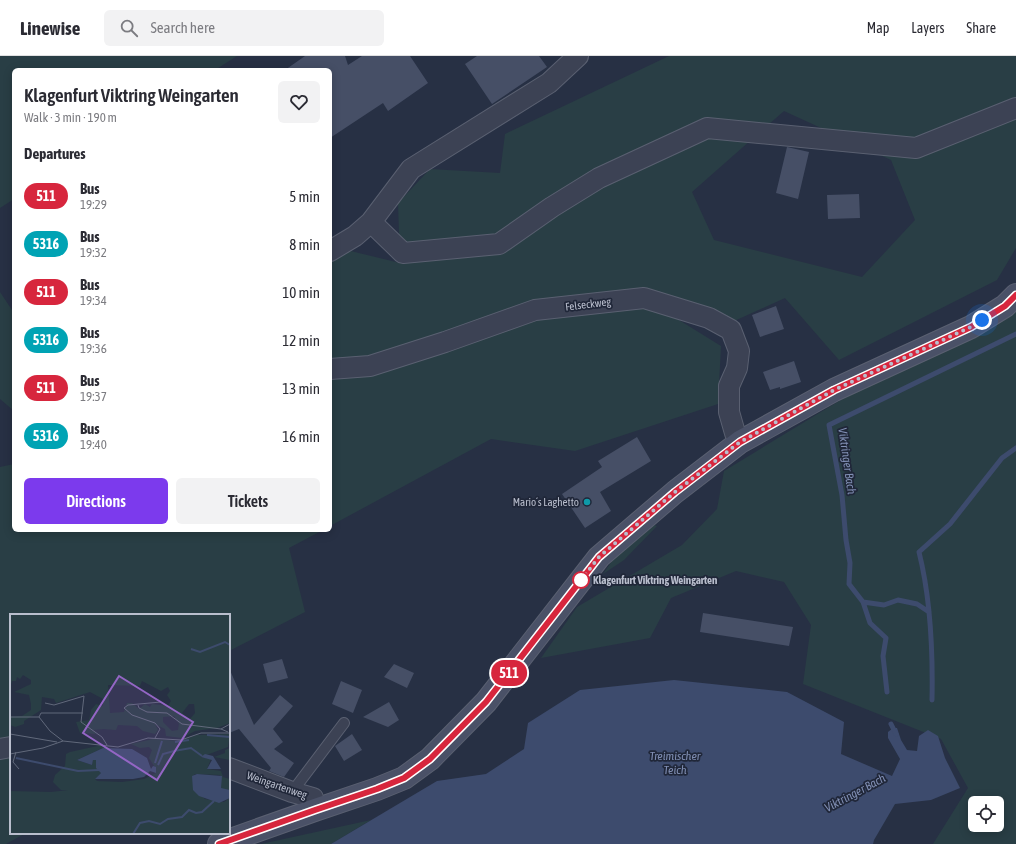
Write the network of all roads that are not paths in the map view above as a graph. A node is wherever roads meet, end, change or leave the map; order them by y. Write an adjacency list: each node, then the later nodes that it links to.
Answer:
1 (578, 56): 3 (street)
2 (1016, 108): 3 (street)
3 (371, 222): 4 (street)
4 (332, 250)
5 (1016, 295): 7 (main road)
6 (332, 369): 7 (street, Felseckweg)
7 (740, 442): 13 (main road)
8 (344, 723): 12 (lane)
9 (10, 747): 10 (street)
10 (0, 749)
11 (230, 768): 12 (street, Weingartenweg)
12 (292, 792): 13 (street, Weingartenweg)
13 (315, 810): 14 (main road)
14 (219, 844)

